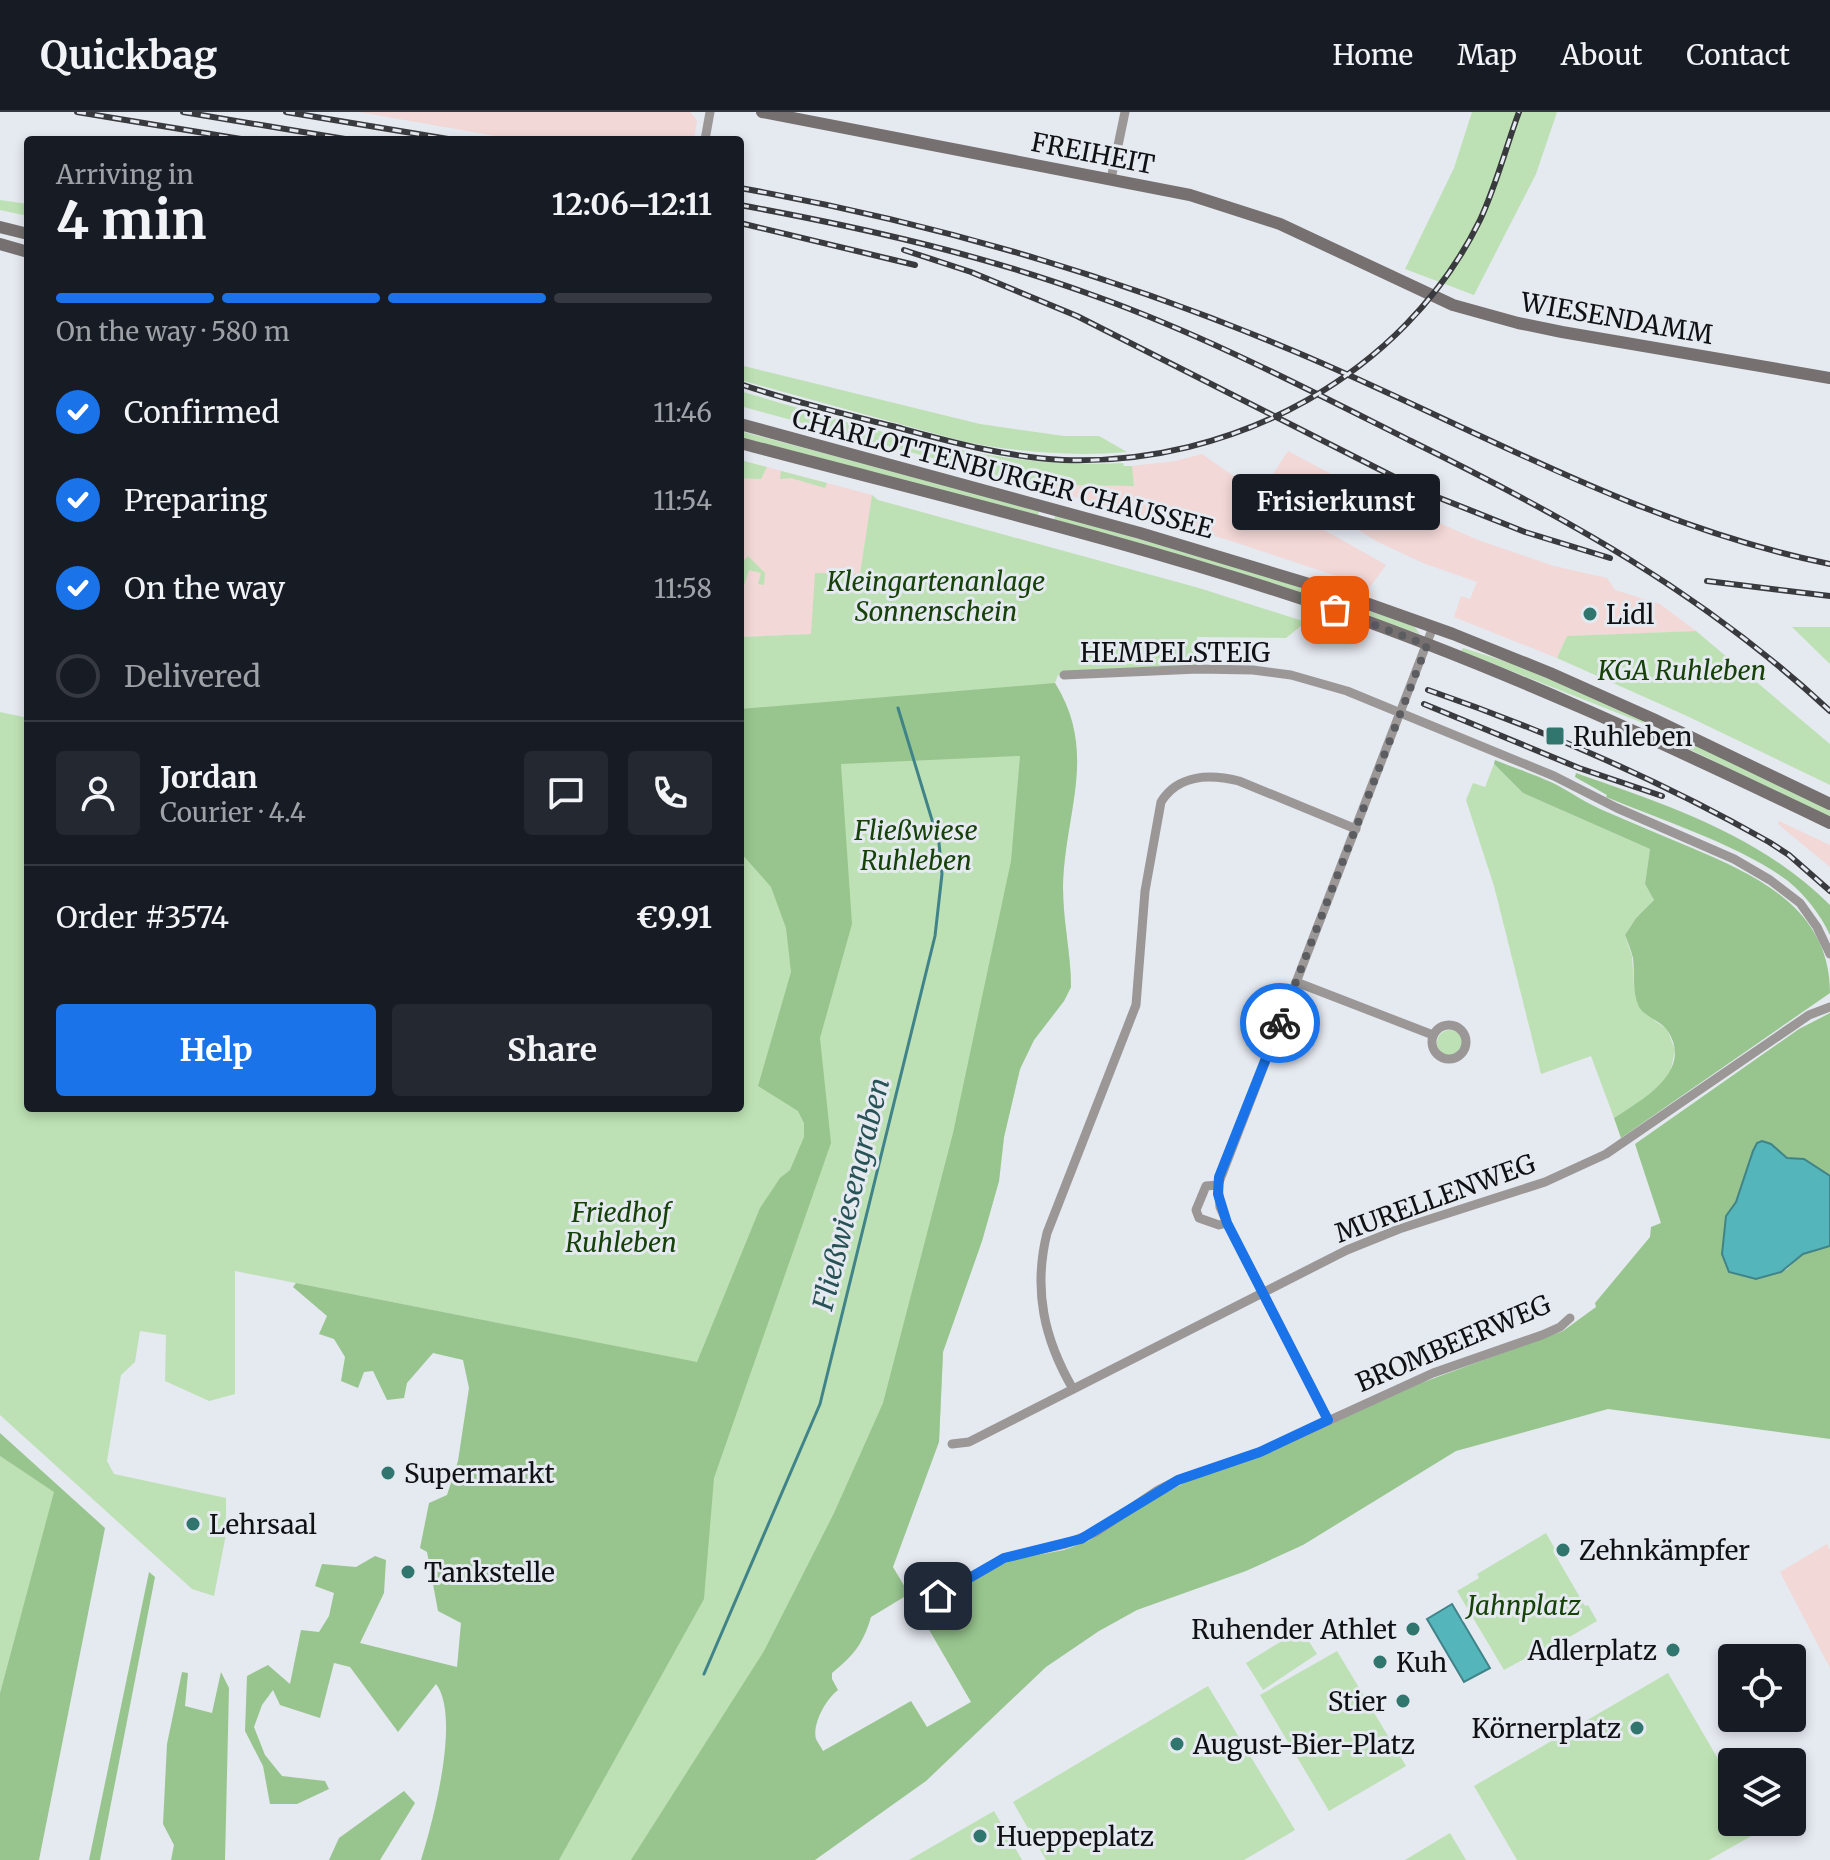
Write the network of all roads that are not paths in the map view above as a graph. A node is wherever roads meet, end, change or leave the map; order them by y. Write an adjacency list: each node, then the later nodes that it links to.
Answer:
1 (710, 112): 4 (street)
2 (762, 112): 5 (main road, FREIHEIT)
3 (1125, 112): 5 (street)
4 (706, 136)
5 (1111, 179): 10 (main road, FREIHEIT)
6 (0, 227): 7 (main road)
7 (24, 233)
8 (0, 244): 9 (main road)
9 (24, 251)
10 (1402, 282): 11 (main road, WIESENDAMM)
11 (1830, 378)
12 (744, 425): 14 (main road, CHARLOTTENBURGER CHAUSSEE)
13 (744, 444): 15 (main road, CHARLOTTENBURGER CHAUSSEE)
14 (1433, 627): 15 (street); 18 (main road, CHARLOTTENBURGER CHAUSSEE)
15 (1427, 645): 17 (street); 19 (main road, CHARLOTTENBURGER CHAUSSEE)
16 (1064, 675): 17 (street, HEMPELSTEIG)
17 (1401, 714): 20 (street); 21 (street, HEMPELSTEIG)
18 (1830, 804)
19 (1830, 823)
20 (1356, 829): 22 (street); 29 (street)
21 (1830, 954)
22 (1296, 982): 24 (street); 25 (street)
23 (1830, 1007): 27 (street, MURELLENWEG)
24 (1433, 1035)
25 (1218, 1185): 26 (street); 26 (street)
26 (1227, 1223): 27 (street)
27 (1265, 1292): 29 (street, MURELLENWEG); 30 (street)
28 (1570, 1318): 30 (street, BROMBEERWEG)
29 (1073, 1389): 31 (street, MURELLENWEG)
30 (1328, 1420): 32 (street, BROMBEERWEG)
31 (952, 1444)
32 (921, 1607)

